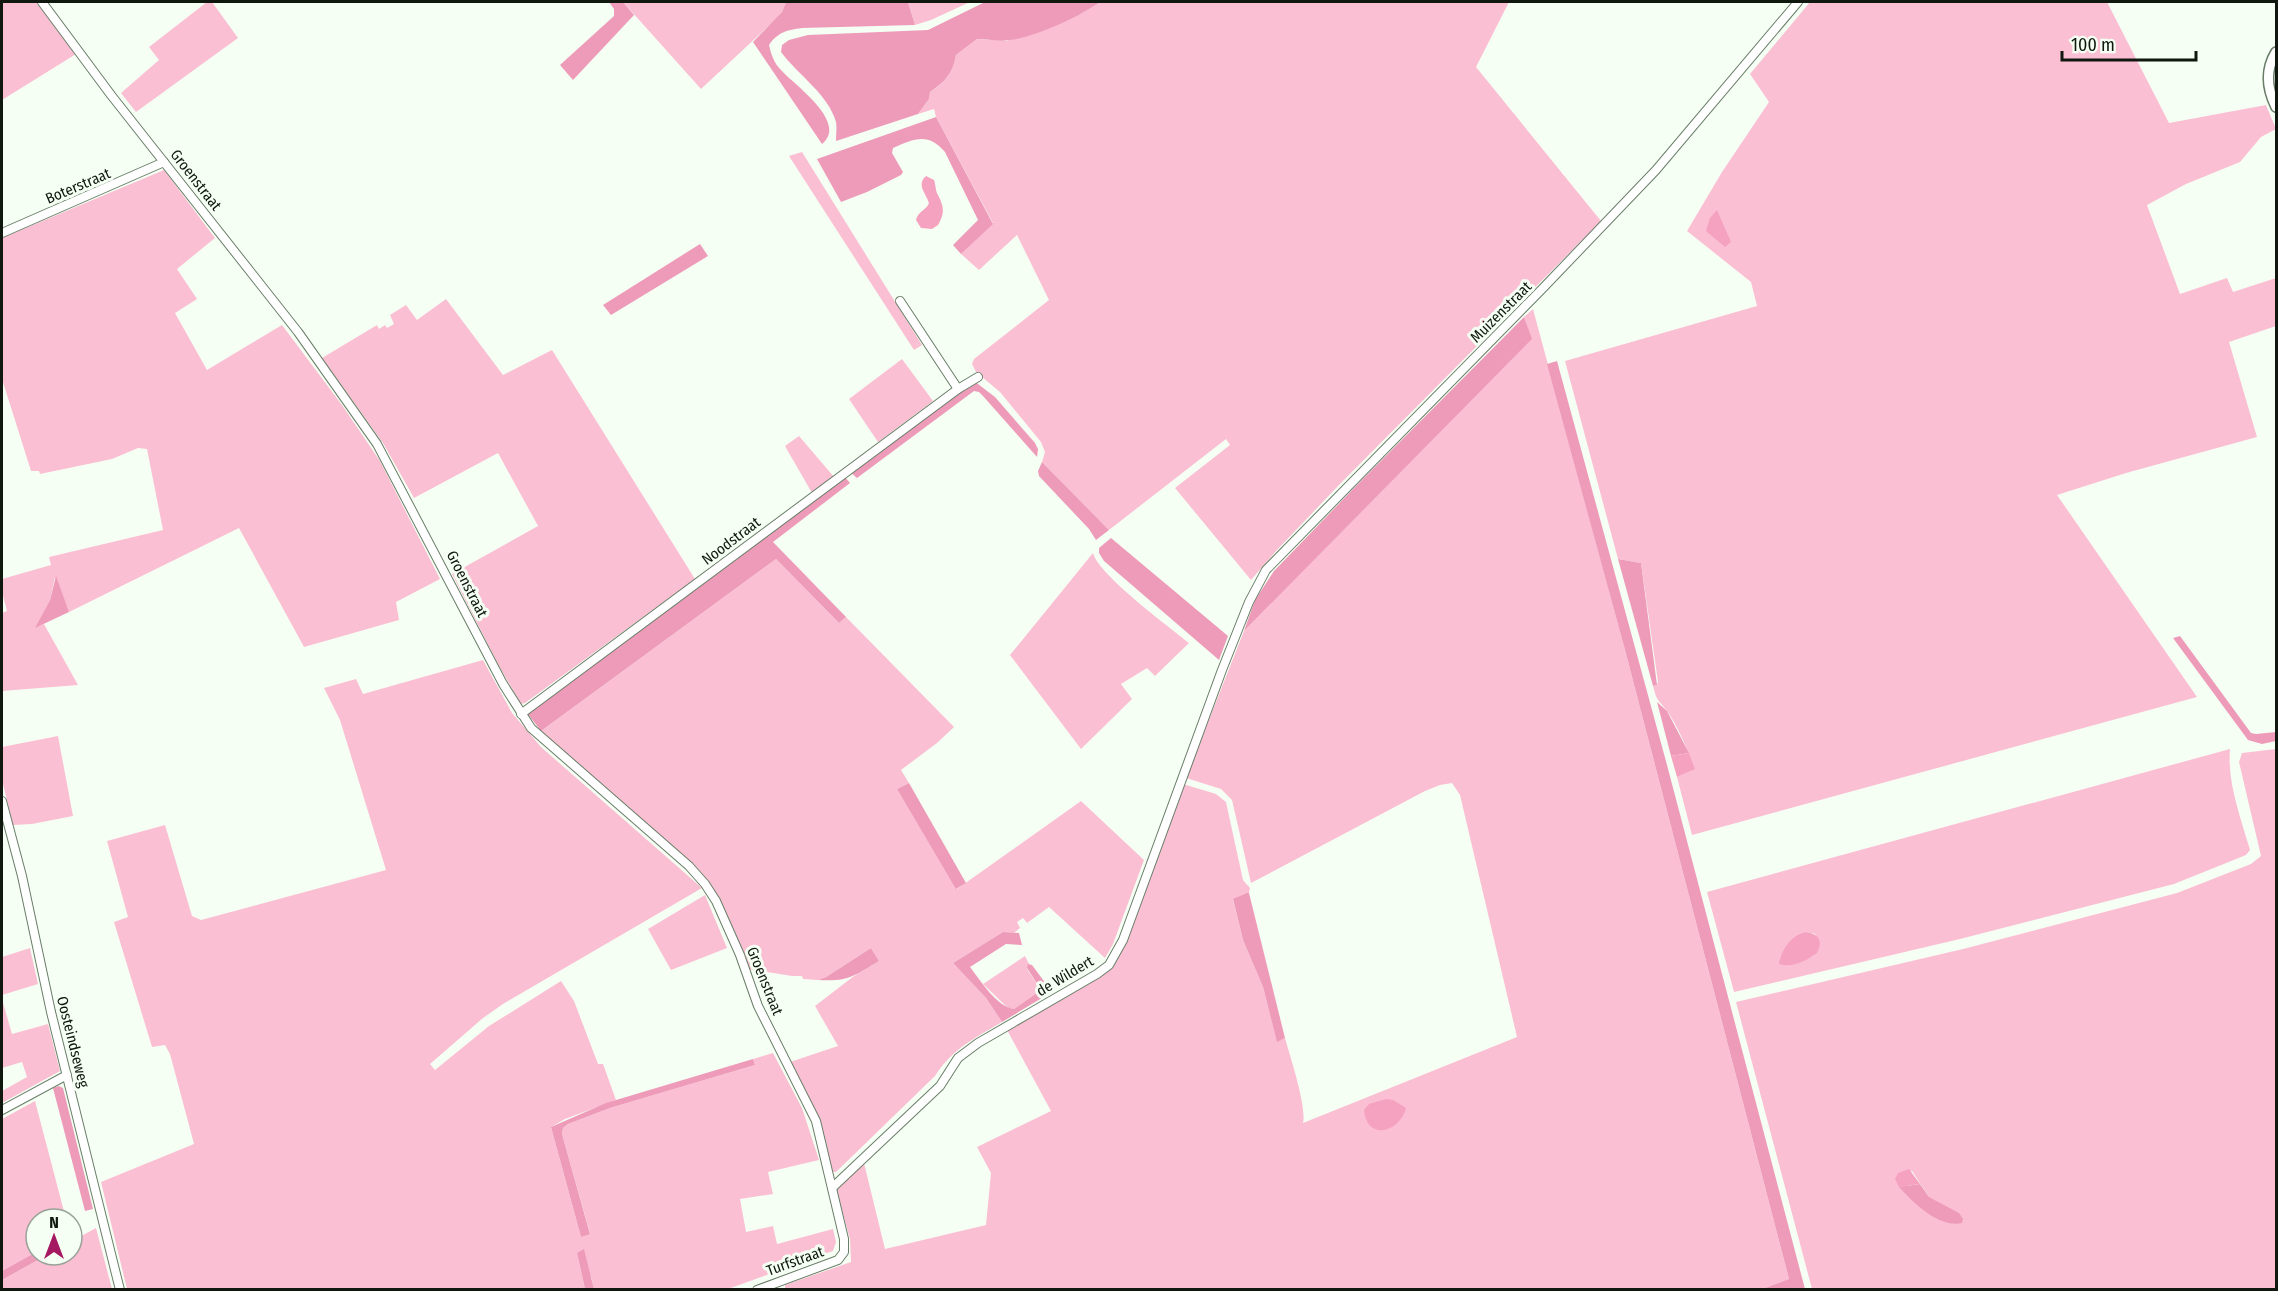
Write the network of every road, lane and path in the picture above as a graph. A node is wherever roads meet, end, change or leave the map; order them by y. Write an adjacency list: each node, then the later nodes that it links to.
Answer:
1 (42, 2): 5 (street, Groenstraat)
2 (1798, 2): 10 (street, Muizenstraat)
3 (2277, 52): 4 (street)
4 (2277, 107)
5 (164, 162): 6 (street, Boterstraat); 11 (street, Groenstraat)
6 (2, 233)
7 (900, 301): 9 (street)
8 (978, 377): 9 (street, Noodstraat)
9 (958, 389): 11 (street, Noodstraat)
10 (1232, 645): 15 (street, de Wildert)
11 (521, 714): 15 (street, Groenstraat)
12 (2, 801): 13 (street, Oosteindseweg)
13 (67, 1075): 14 (street); 17 (street, Oosteindseweg)
14 (2, 1110)
15 (833, 1187): 16 (street, Turfstraat)
16 (779, 1286): 18 (street, Turfstraat)
17 (120, 1290)
18 (757, 1290)

